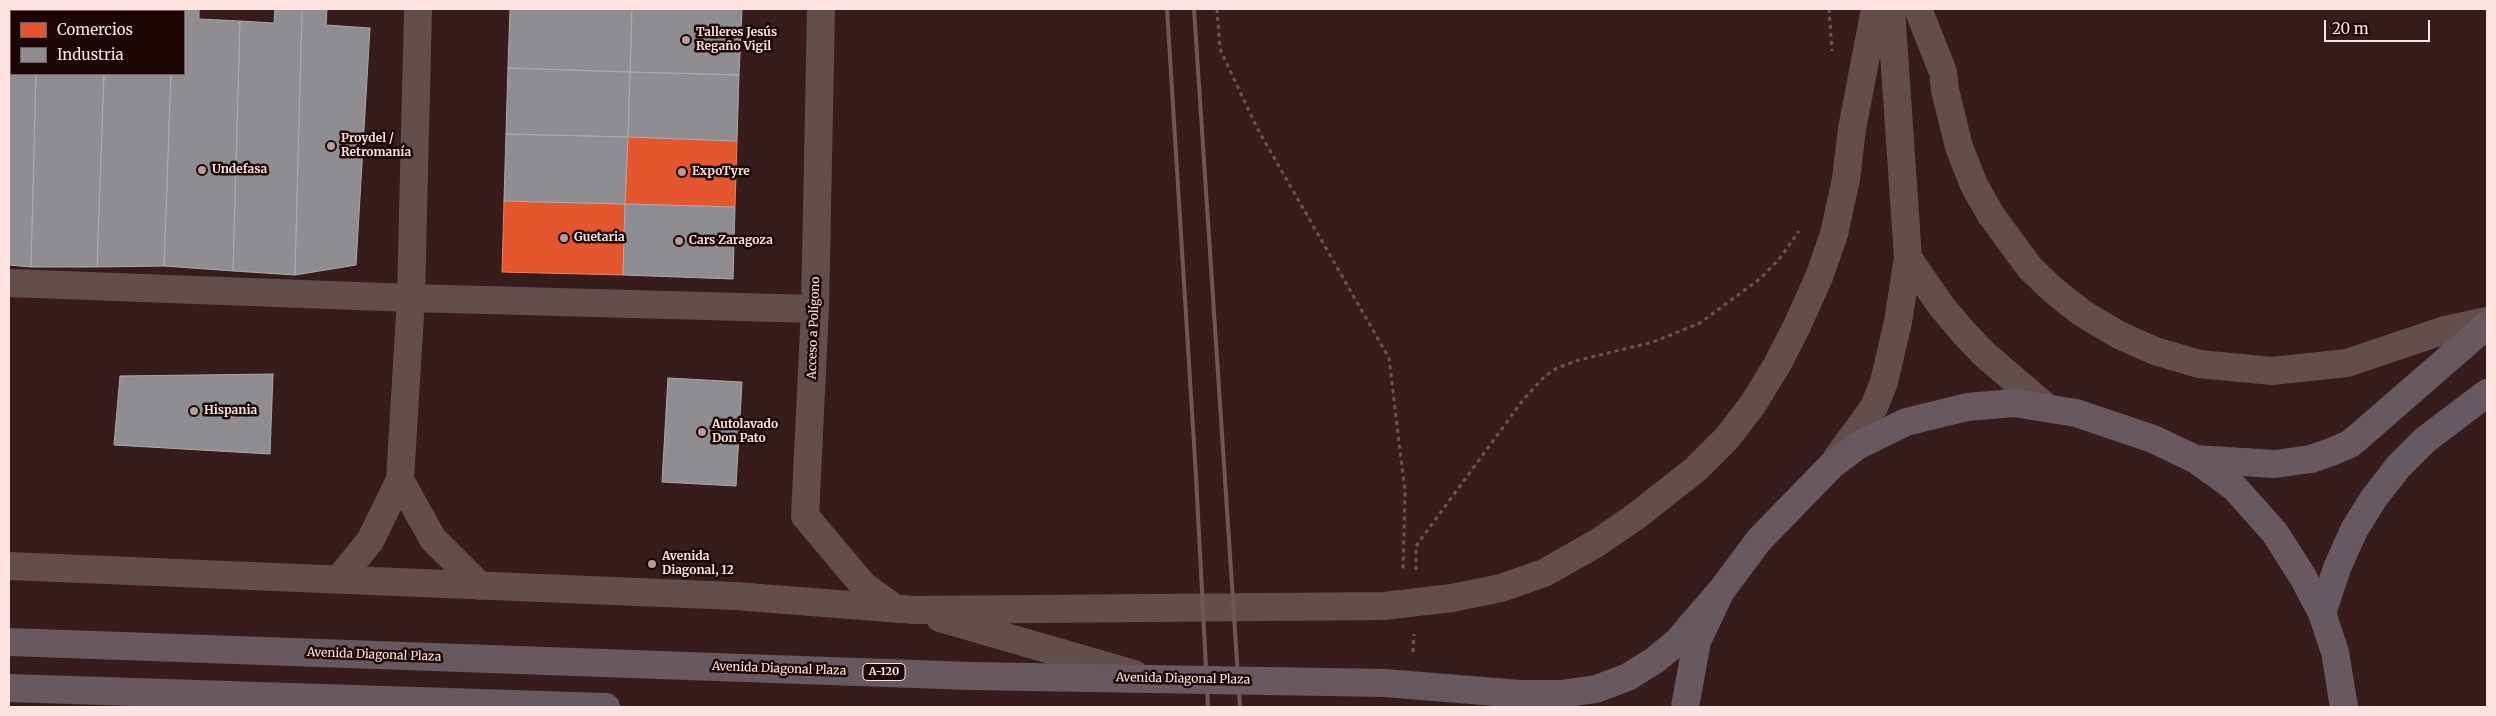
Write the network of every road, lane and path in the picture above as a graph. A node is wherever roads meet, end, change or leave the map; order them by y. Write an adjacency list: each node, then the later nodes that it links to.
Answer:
1 (418, 9): 12 (street)
2 (821, 9): 13 (street, Acceso a Polígono)
3 (1218, 9): 26 (path)
4 (1829, 9): 8 (path)
5 (1876, 9): 26 (street)
6 (1891, 9): 10 (street)
7 (1918, 9): 14 (street)
8 (1832, 56)
9 (1803, 224): 22 (path)
10 (1908, 258): 17 (street); 19 (street)
11 (9, 283): 12 (street)
12 (412, 298): 13 (street); 20 (street)
13 (815, 309): 27 (street, Acceso a Polígono)
14 (2487, 321)
15 (2487, 326): 18 (main road)
16 (2487, 393): 28 (highway)
17 (2046, 407): 18 (main road); 19 (main road)
18 (2195, 459): 28 (main road)
19 (1832, 466): 25 (main road)
20 (400, 480): 23 (street); 24 (street)
21 (9, 566): 23 (street)
22 (1416, 574)
23 (338, 580): 24 (street)
24 (480, 586): 27 (street)
25 (1722, 591): 32 (main road, Avenida Diagonal Plaza / A-120); 35 (main road)
26 (1403, 604): 27 (street)
27 (905, 609): 32 (street)
28 (2322, 613): 36 (main road)
29 (1414, 631): 31 (path)
30 (9, 642): 32 (main road, Avenida Diagonal Plaza / A-120)
31 (1413, 660)
32 (1152, 679)
33 (9, 688): 34 (main road)
34 (606, 707)
35 (1685, 707)
36 (2344, 707)

